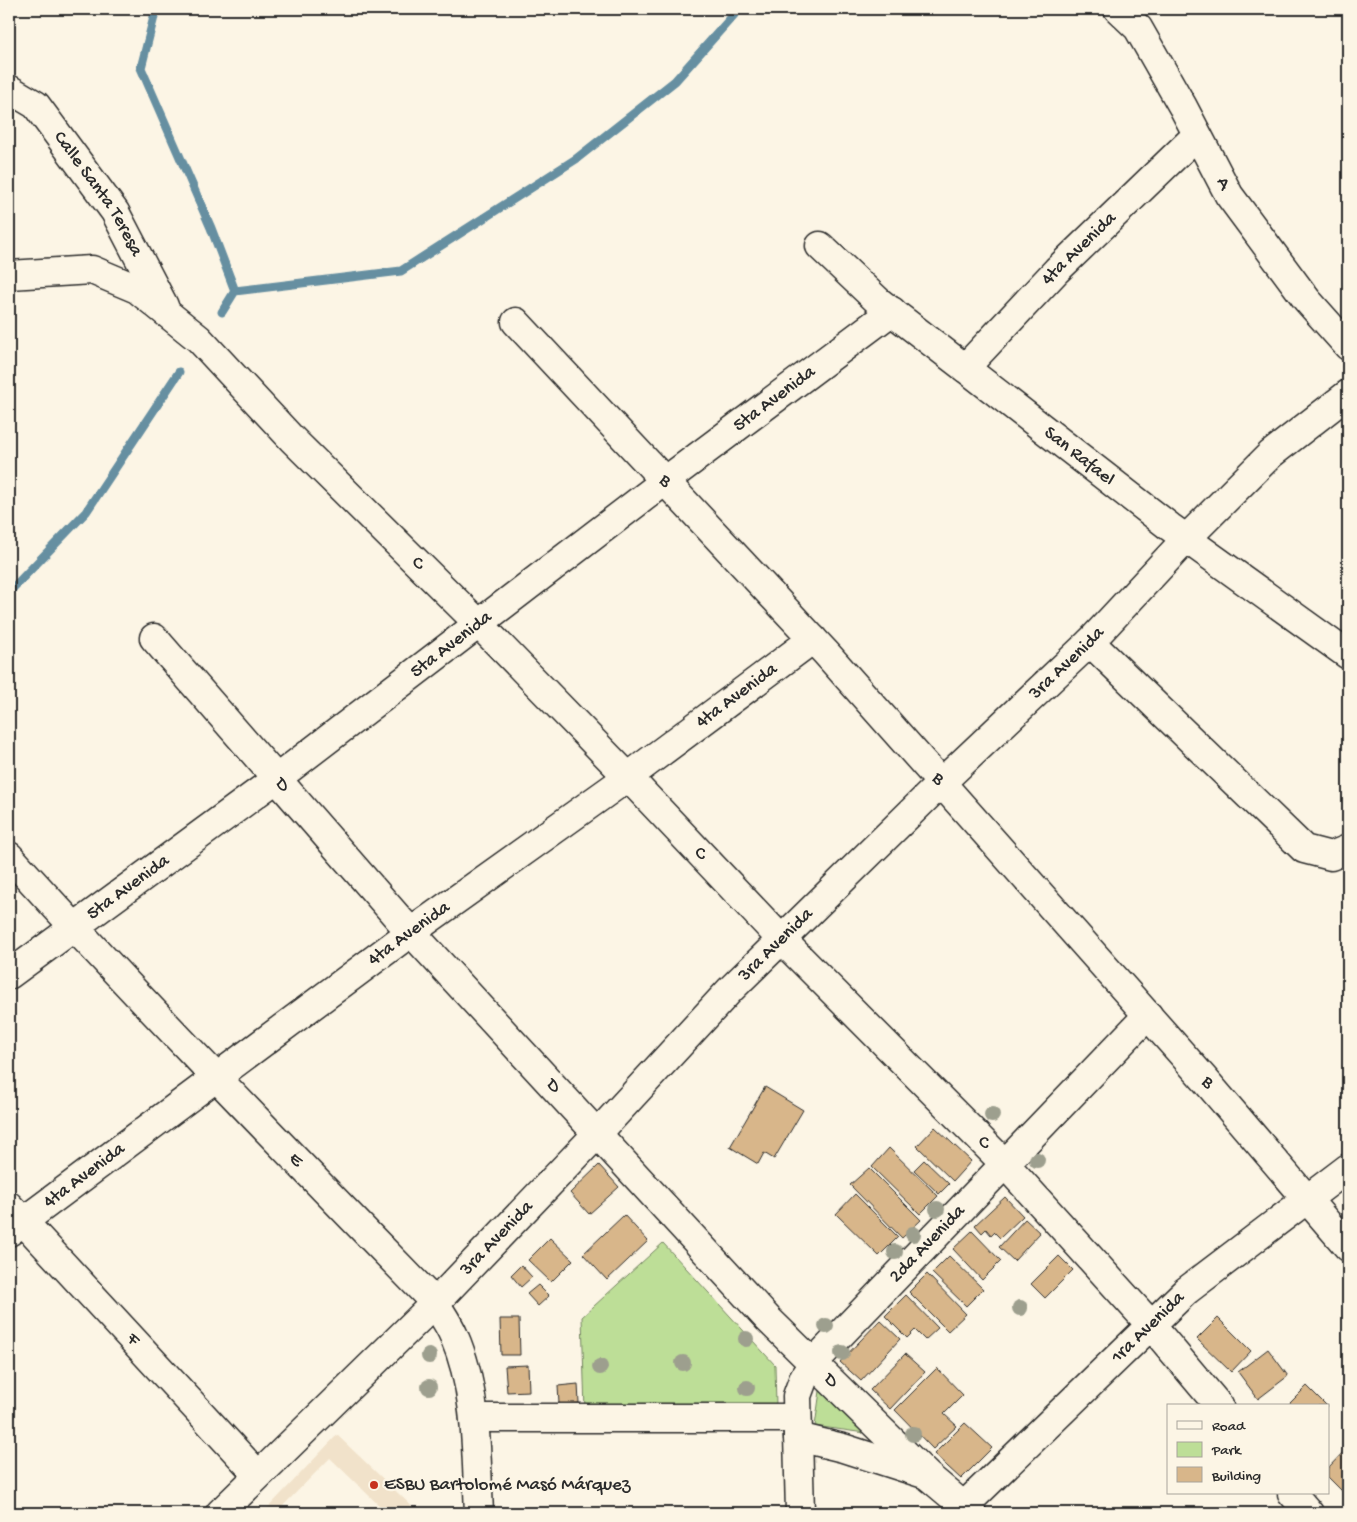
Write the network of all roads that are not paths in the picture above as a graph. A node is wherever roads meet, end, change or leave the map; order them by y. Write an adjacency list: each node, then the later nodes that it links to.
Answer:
1 (1118, 9): 3 (street, A)
2 (9, 89): 7 (street, Calle Santa Teresa)
3 (1197, 135): 9 (street, A); 10 (street, 4ta Avenida)
4 (820, 246): 6 (street, San Rafael)
5 (9, 275): 7 (street, C)
6 (892, 311): 10 (street, San Rafael); 12 (street, 5ta Avenida)
7 (168, 314): 14 (street, C)
8 (516, 322): 12 (street, B)
9 (1348, 346)
10 (965, 368): 13 (street, San Rafael)
11 (1348, 394): 13 (street, 3ra Avenida)
12 (665, 481): 14 (street, 5ta Avenida); 16 (street, B)
13 (1186, 539): 17 (street, 3ra Avenida); 18 (street, San Rafael)
14 (479, 624): 19 (street, C); 20 (street, 5ta Avenida)
15 (154, 638): 20 (street, D)
16 (813, 639): 19 (street, 4ta Avenida); 21 (street, B)
17 (1090, 642): 21 (street, 3ra Avenida); 22 (street)
18 (1348, 655)
19 (628, 777): 25 (street, 4ta Avenida); 26 (street, C)
20 (276, 780): 24 (street, 5ta Avenida); 25 (street, D)
21 (941, 783): 26 (street, 3ra Avenida); 28 (street, B)
22 (1348, 849)
23 (9, 856): 24 (street, E)
24 (74, 927): 27 (street, 5ta Avenida); 29 (street, E)
25 (411, 932): 29 (street, 4ta Avenida); 30 (street, D)
26 (782, 940): 30 (street, 3ra Avenida); 31 (street, C)
27 (9, 975)
28 (1148, 1015): 31 (street, 2da Avenida); 33 (street, B)
29 (217, 1078): 34 (street, 4ta Avenida); 36 (street, E)
30 (597, 1134): 36 (street, 3ra Avenida); 38 (street, D)
31 (1004, 1164): 37 (street, C); 38 (street, 2da Avenida)
32 (1348, 1168): 33 (street, 1ra Avenida)
33 (1308, 1200): 35 (street, B); 37 (street, 1ra Avenida)
34 (13, 1220): 42 (street, F)
35 (1348, 1247)
36 (435, 1303): 40 (street, E); 42 (street, 3ra Avenida)
37 (1150, 1324): 39 (street, C); 45 (street, 1ra Avenida)
38 (814, 1362): 41 (street, 2da Avenida); 43 (street, D)
39 (1217, 1404)
40 (474, 1418): 41 (street); 47 (street, E)
41 (797, 1427): 43 (street); 48 (street, 2da Avenida)
42 (258, 1474): 46 (street, 3ra Avenida)
43 (928, 1476): 45 (street, D)
44 (1293, 1494): 49 (street)
45 (968, 1509)
46 (220, 1513)
47 (479, 1513)
48 (800, 1513)
49 (1309, 1513)

